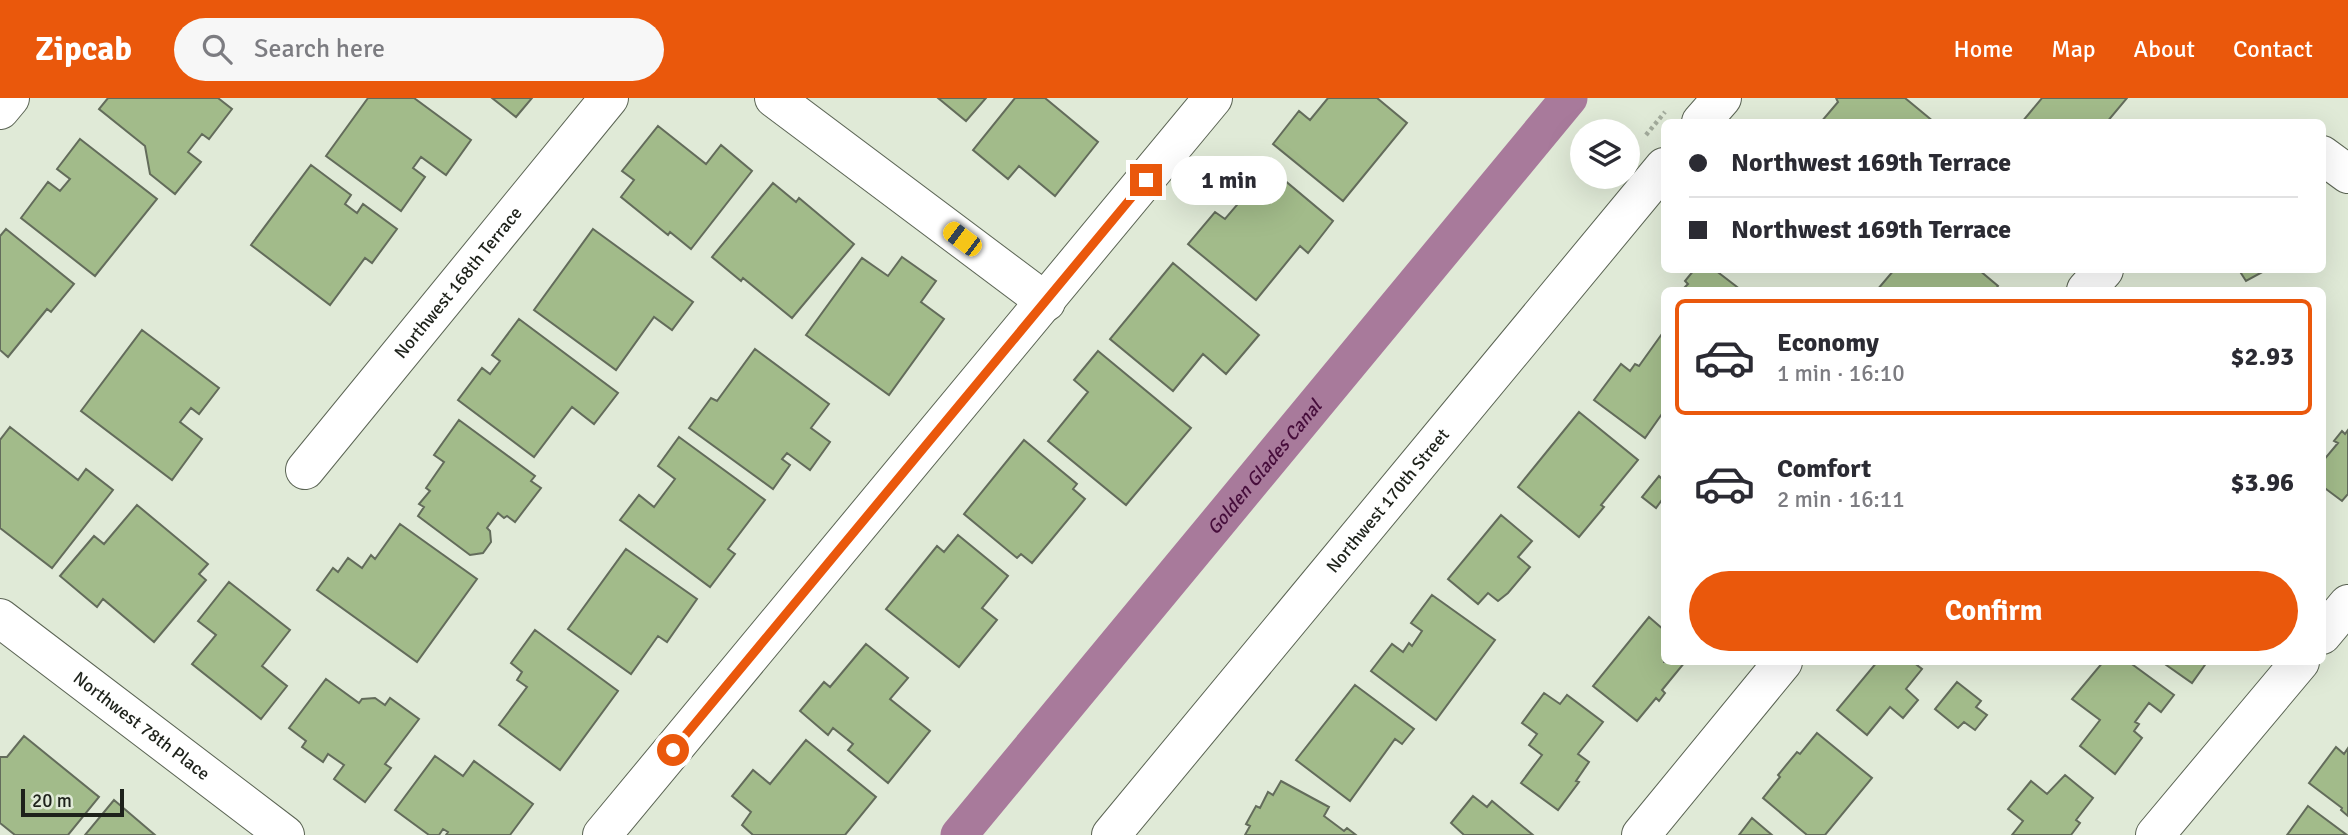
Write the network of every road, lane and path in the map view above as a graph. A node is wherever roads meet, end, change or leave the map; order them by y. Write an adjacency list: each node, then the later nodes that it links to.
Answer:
1 (10, 98): 6 (street)
2 (610, 98): 14 (street, Northwest 168th Terrace)
3 (774, 98): 13 (street)
4 (1213, 98): 13 (street)
5 (1722, 98): 7 (street)
6 (0, 110)
7 (1685, 115)
8 (1654, 153): 22 (street, Northwest 170th Street)
9 (2326, 158): 10 (street)
10 (2348, 174)
11 (2101, 273): 12 (street)
12 (2089, 287)
13 (1046, 302): 21 (street)
14 (306, 470)
15 (2348, 604): 17 (street)
16 (0, 618): 20 (street, Northwest 78th Place)
17 (2326, 630)
18 (1781, 665): 23 (street)
19 (2297, 665): 24 (street)
20 (285, 835)
21 (603, 835)
22 (1111, 835)
23 (1641, 835)
24 (2155, 835)

